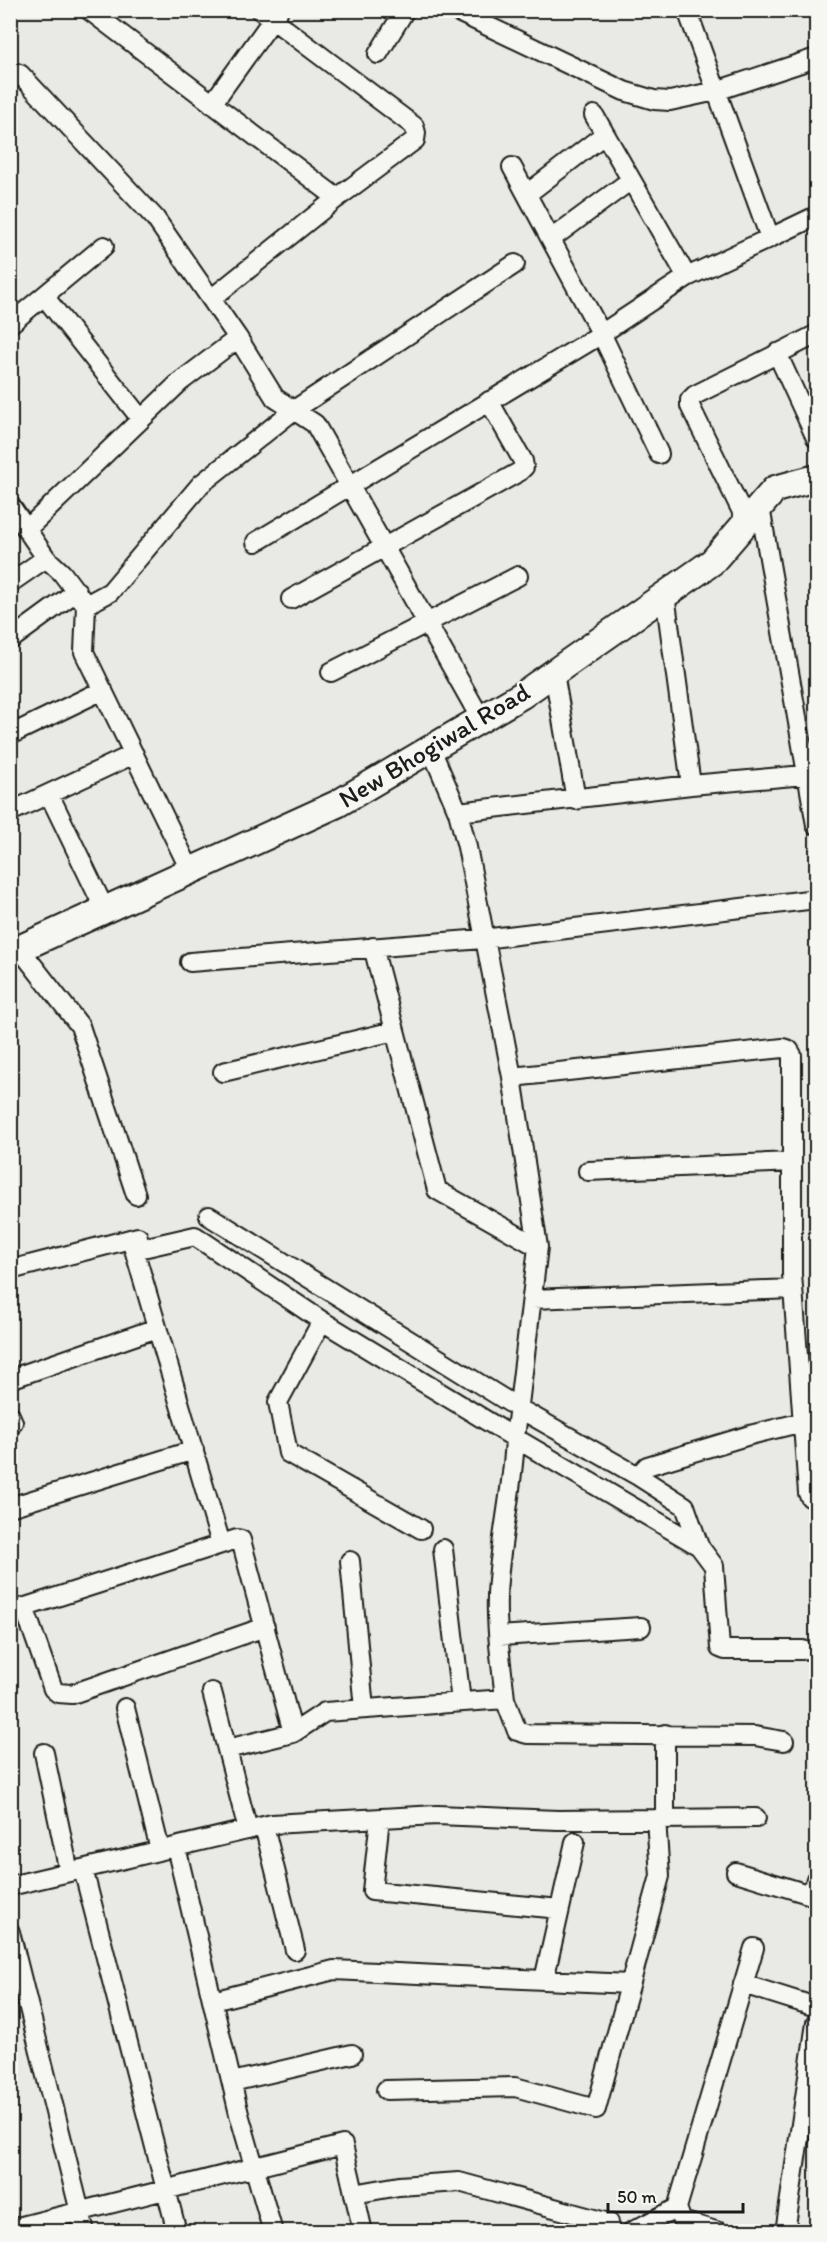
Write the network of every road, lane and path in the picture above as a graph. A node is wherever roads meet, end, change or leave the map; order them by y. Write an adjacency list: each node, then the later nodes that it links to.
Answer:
1 (89, 10): 10 (street)
2 (405, 10): 6 (street)
3 (454, 10): 9 (street)
4 (687, 10): 9 (street)
5 (270, 14): 10 (street); 16 (street)
6 (378, 54)
7 (816, 58): 9 (street)
8 (10, 71): 24 (street)
9 (716, 91): 19 (street)
10 (212, 104): 16 (street)
11 (594, 115): 12 (street)
12 (605, 134): 14 (street); 15 (street)
13 (512, 167): 15 (street)
14 (632, 180): 18 (street); 22 (street)
15 (527, 194): 18 (street)
16 (337, 198): 24 (street)
17 (816, 216): 19 (street)
18 (550, 238): 26 (street)
19 (770, 238): 22 (street)
20 (104, 246): 23 (street)
21 (515, 264): 31 (street)
22 (687, 277): 26 (street)
23 (44, 296): 25 (street); 32 (street)
24 (211, 299): 28 (street)
25 (10, 324)
26 (601, 333): 30 (street); 34 (street)
27 (815, 334): 29 (street)
28 (238, 338): 31 (street); 32 (street)
29 (777, 353): 33 (street); 38 (street)
30 (489, 401): 36 (street); 41 (street)
31 (294, 410): 36 (street); 46 (street)
32 (141, 419): 39 (street)
33 (816, 438)
34 (659, 454)
35 (816, 478): 38 (street, New Bhogiwal Road)
36 (349, 484): 40 (street); 41 (street)
37 (10, 505): 39 (street)
38 (754, 514): 45 (street, New Bhogiwal Road); 57 (street)
39 (27, 529): 42 (street)
40 (256, 542)
41 (384, 547): 47 (street); 48 (street)
42 (46, 558): 44 (street); 46 (street)
43 (518, 576): 48 (street)
44 (10, 582)
45 (665, 595): 51 (street, New Bhogiwal Road); 58 (street)
46 (81, 598): 49 (street); 52 (street)
47 (291, 599)
48 (426, 622): 50 (street); 53 (street)
49 (10, 640)
50 (331, 672)
51 (554, 673): 53 (street, New Bhogiwal Road); 60 (street)
52 (103, 690): 54 (street); 56 (street)
53 (481, 719): 55 (street, New Bhogiwal Road)
54 (10, 735)
55 (430, 749): 62 (street); 64 (street, New Bhogiwal Road)
56 (134, 754): 59 (street); 64 (street)
57 (812, 775): 58 (street); 63 (street)
58 (691, 785): 60 (street)
59 (48, 794): 61 (street); 66 (street)
60 (576, 800): 62 (street)
61 (10, 812)
62 (458, 812): 67 (street)
63 (816, 825)
64 (191, 872): 66 (street, New Bhogiwal Road)
65 (816, 899): 67 (street)
66 (105, 910): 69 (street, New Bhogiwal Road)
67 (483, 939): 68 (street); 73 (street)
68 (373, 947): 70 (street); 71 (street)
69 (15, 951): 76 (street)
70 (190, 962)
71 (394, 1031): 72 (street); 79 (street)
72 (223, 1072)
73 (512, 1077): 74 (street); 79 (street)
74 (792, 1162): 75 (street); 81 (street)
75 (588, 1171)
76 (136, 1195)
77 (209, 1216): 86 (street)
78 (135, 1242): 80 (street); 83 (street); 84 (street)
79 (538, 1247): 82 (street)
80 (10, 1270)
81 (793, 1289): 82 (street); 88 (street)
82 (532, 1299): 86 (street)
83 (322, 1322): 90 (street); 97 (street)
84 (157, 1328): 85 (street); 91 (street)
85 (10, 1380)
86 (520, 1409): 90 (street); 92 (street)
87 (10, 1415): 89 (street)
88 (803, 1422): 92 (street); 94 (street)
89 (10, 1427)
90 (515, 1438): 96 (street); 105 (street)
91 (194, 1450): 95 (street); 98 (street)
92 (638, 1476): 93 (street)
93 (663, 1493): 96 (street); 99 (street)
94 (816, 1498)
95 (10, 1507)
96 (648, 1517): 99 (street)
97 (421, 1529)
98 (221, 1544): 102 (street); 103 (street)
99 (699, 1546): 106 (street)
100 (443, 1549): 109 (street)
101 (350, 1561): 111 (street)
102 (17, 1610): 103 (street)
103 (265, 1627): 112 (street)
104 (641, 1627): 105 (street)
105 (499, 1636): 108 (street)
106 (803, 1650)
107 (212, 1692): 115 (street)
108 (505, 1699): 109 (street); 113 (street)
109 (461, 1702): 111 (street)
110 (125, 1708): 122 (street)
111 (364, 1709): 112 (street)
112 (293, 1733): 115 (street)
113 (665, 1734): 114 (street); 119 (street)
114 (784, 1741)
115 (227, 1749): 120 (street)
116 (44, 1753): 123 (street)
117 (380, 1818): 119 (street); 120 (street); 127 (street)
118 (756, 1818): 119 (street)
119 (660, 1819): 132 (street)
120 (256, 1828): 122 (street); 130 (street)
121 (575, 1842): 127 (street)
122 (168, 1849): 123 (street); 134 (street)
123 (76, 1871): 126 (street); 141 (street)
124 (736, 1872): 125 (street)
125 (816, 1879)
126 (10, 1886)
127 (560, 1909): 131 (street)
128 (10, 1932): 143 (street)
129 (754, 1948): 133 (street)
130 (295, 1950)
131 (544, 1980): 132 (street); 134 (street)
132 (630, 1984): 139 (street)
133 (743, 1984): 135 (street); 144 (street)
134 (213, 2001): 138 (street)
135 (816, 2007)
136 (816, 2024): 153 (street)
137 (352, 2054): 138 (street)
138 (232, 2082): 140 (street)
139 (386, 2090)
140 (254, 2167): 141 (street); 142 (street); 148 (street)
141 (166, 2190): 143 (street); 147 (street)
142 (354, 2194): 149 (street); 150 (street)
143 (80, 2211): 145 (street); 146 (street)
144 (681, 2220): 151 (street); 152 (street)
145 (10, 2229)
146 (85, 2232)
147 (177, 2232)
148 (273, 2232)
149 (363, 2232)
150 (609, 2232)
151 (631, 2232)
152 (719, 2232)
153 (784, 2232)

